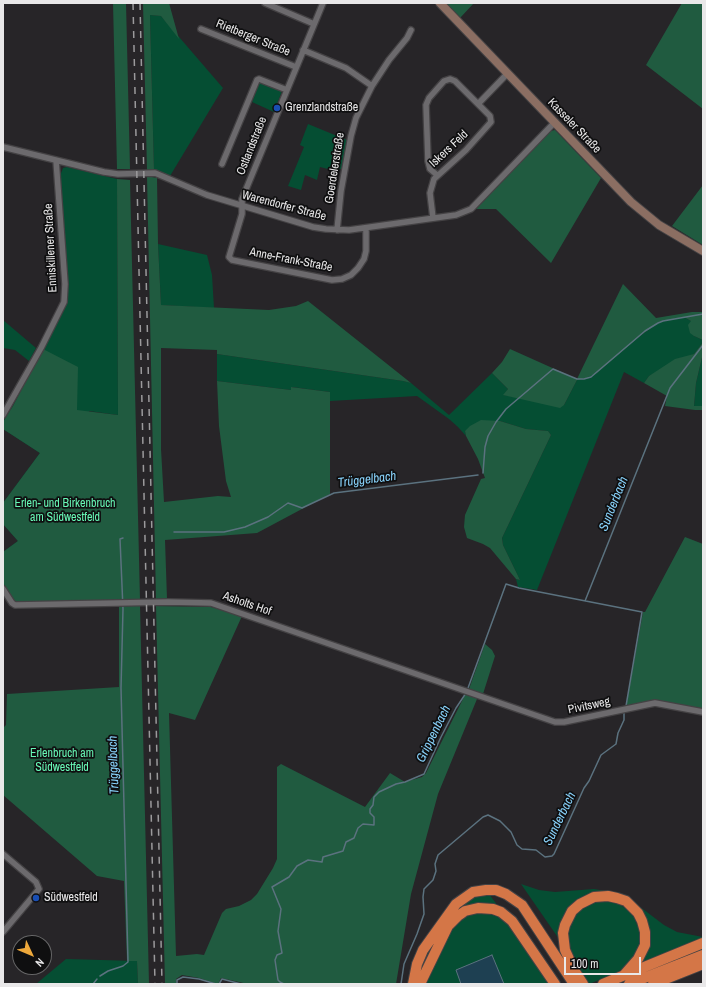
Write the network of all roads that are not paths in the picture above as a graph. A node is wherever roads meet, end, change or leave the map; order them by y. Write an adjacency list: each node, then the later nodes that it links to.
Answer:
1 (265, 3): 4 (street)
2 (323, 3): 4 (street, Ostlandstraße)
3 (440, 3): 9 (street, Kasseler Straße)
4 (314, 24): 7 (street, Ostlandstraße)
5 (202, 28): 8 (street, Rietberger Straße)
6 (411, 30): 10 (street, Goerdelerstraße)
7 (303, 50): 8 (street, Ostlandstraße); 10 (street)
8 (296, 67): 11 (street, Ostlandstraße)
9 (507, 74): 12 (street); 13 (street, Kasseler Straße)
10 (372, 86): 21 (street, Goerdelerstraße)
11 (287, 90): 16 (street); 18 (street, Ostlandstraße)
12 (478, 104): 17 (street, Iskers Feld); 17 (street, Iskers Feld)
13 (554, 122): 19 (street, Warendorfer Straße); 22 (street, Kasseler Straße)
14 (3, 147): 15 (street, Warendorfer Straße)
15 (56, 160): 18 (street, Warendorfer Straße); 23 (street, Enniskillener Straße)
16 (222, 164)
17 (436, 175): 19 (street, Iskers Feld)
18 (242, 206): 20 (street, Anne-Frank-Straße); 21 (street, Warendorfer Straße)
19 (432, 218): 20 (street, Warendorfer Straße)
20 (366, 228): 21 (street, Warendorfer Straße)
21 (337, 230)
22 (703, 251)
23 (3, 415)
24 (3, 589): 25 (street, Asholts Hof)
25 (482, 696): 26 (street, Pivitsweg)
26 (703, 712)
27 (3, 854): 28 (street)
28 (3, 932)
29 (703, 943): 33 (highway)
30 (703, 955): 33 (highway)
31 (703, 964): 39 (highway)
32 (574, 978): 33 (highway); 34 (highway); 37 (highway)
33 (627, 980): 38 (highway)
34 (413, 984)
35 (420, 984): 36 (highway)
36 (554, 984)
37 (583, 984)
38 (603, 984)
39 (653, 984)

